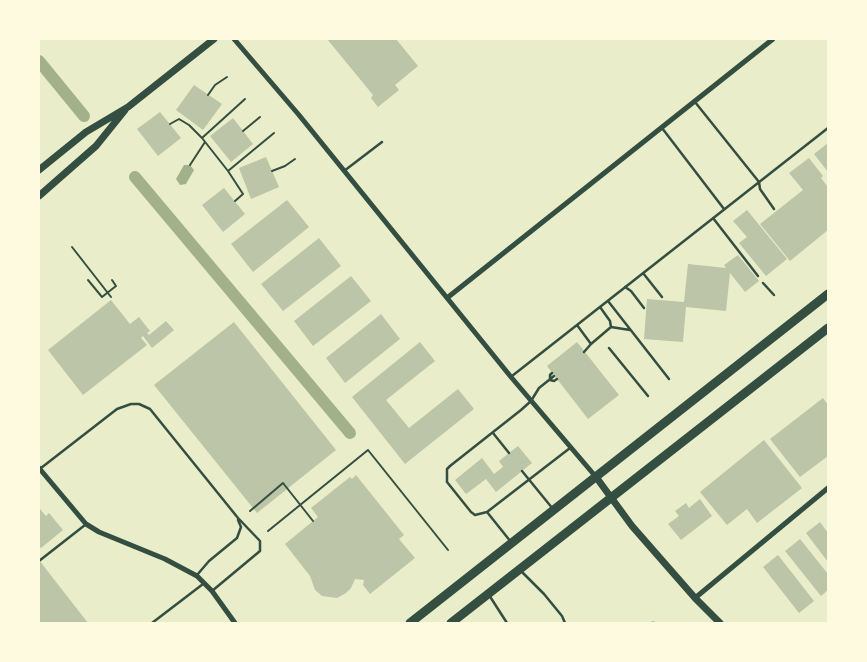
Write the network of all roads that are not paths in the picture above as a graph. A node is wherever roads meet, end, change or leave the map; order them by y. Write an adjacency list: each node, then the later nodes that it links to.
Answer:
1 (214, 39): 5 (street)
2 (234, 39): 10 (street)
3 (772, 39): 4 (street)
4 (694, 101): 6 (street); 11 (lane)
5 (128, 107): 9 (street); 12 (street)
6 (661, 127): 14 (lane); 23 (street)
7 (828, 128): 11 (lane)
8 (382, 142): 10 (lane)
9 (39, 170)
10 (344, 171): 23 (street)
11 (759, 182): 13 (lane); 14 (lane)
12 (39, 196)
13 (774, 209)
14 (724, 210): 15 (lane)
15 (713, 218): 16 (lane); 17 (lane)
16 (643, 273): 19 (lane); 22 (lane)
17 (758, 276)
18 (763, 283): 21 (lane)
19 (625, 287): 24 (lane); 26 (lane)
20 (828, 294): 44 (main road)
21 (774, 295)
22 (662, 297)
23 (447, 298): 35 (street)
24 (608, 301): 25 (lane); 30 (lane)
25 (600, 307): 27 (lane); 28 (lane)
26 (644, 308)
27 (577, 325): 31 (lane); 35 (lane)
28 (611, 327): 30 (lane); 31 (lane)
29 (828, 328): 47 (main road)
30 (631, 331): 36 (lane)
31 (591, 344): 33 (lane)
32 (609, 348): 37 (lane)
33 (584, 352)
34 (554, 376): 38 (lane)
35 (511, 377): 38 (street)
36 (668, 379)
37 (648, 396)
38 (531, 401): 39 (lane); 40 (street)
39 (492, 432): 41 (lane); 49 (lane)
40 (571, 447): 44 (street); 45 (lane)
41 (509, 454)
42 (39, 469): 50 (lane); 51 (street)
43 (522, 470): 45 (lane)
44 (596, 477): 47 (street); 48 (main road)
45 (529, 479): 48 (lane); 49 (lane)
46 (828, 488): 59 (street)
47 (612, 499): 54 (main road); 59 (street)
48 (554, 510): 52 (main road)
49 (487, 512): 52 (lane)
50 (238, 518): 55 (lane); 57 (lane)
51 (86, 524): 53 (lane); 55 (street)
52 (512, 543): 62 (main road)
53 (39, 561)
54 (519, 569): 58 (main road); 65 (lane)
55 (197, 576): 56 (street)
56 (204, 583): 57 (street); 60 (lane)
57 (212, 591): 61 (street)
58 (488, 594): 63 (main road); 64 (lane)
59 (695, 598): 66 (street)
60 (152, 623)
61 (236, 623)
62 (410, 623)
63 (451, 623)
64 (507, 623)
65 (565, 623)
66 (720, 623)

